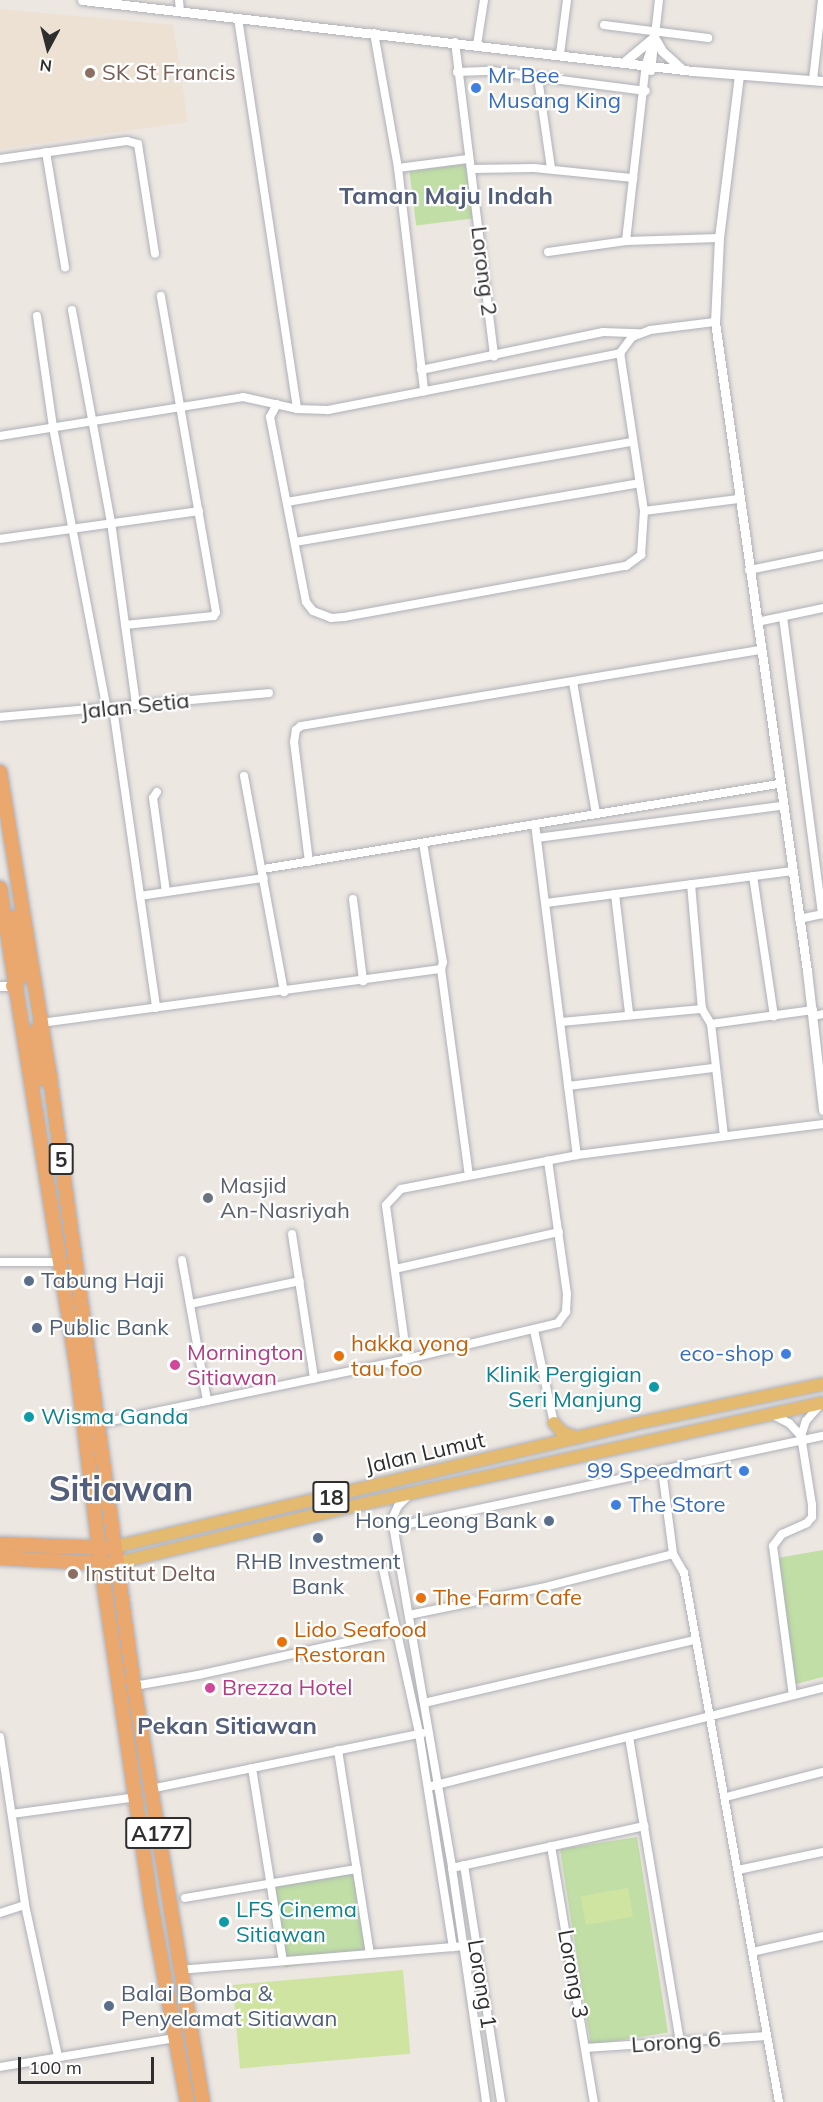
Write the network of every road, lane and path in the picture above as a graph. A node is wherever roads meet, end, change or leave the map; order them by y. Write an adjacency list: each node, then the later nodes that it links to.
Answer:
1 (82, 0): 7 (street)
2 (179, 0): 7 (street)
3 (484, 0): 14 (street)
4 (567, 0): 15 (street)
5 (659, 0): 11 (street)
6 (822, 0): 22 (street)
7 (180, 11): 8 (street)
8 (238, 18): 10 (street); 47 (street)
9 (604, 25): 11 (street)
10 (374, 33): 13 (street); 27 (street)
11 (654, 38): 12 (street); 16 (street); 17 (street); 18 (street)
12 (708, 38)
13 (455, 42): 14 (street); 19 (street, Lorong 2)
14 (477, 45): 15 (street)
15 (560, 54): 16 (street)
16 (624, 62): 17 (street)
17 (650, 65): 18 (street); 23 (street)
18 (682, 69): 20 (street)
19 (457, 72): 21 (street); 26 (street, Lorong 2)
20 (739, 75): 22 (street); 31 (street)
21 (538, 78): 23 (street); 28 (street)
22 (818, 81)
23 (646, 91): 30 (street)
24 (46, 152): 25 (street); 34 (street); 35 (street)
25 (0, 159)
26 (467, 159): 27 (street); 29 (street, Lorong 2)
27 (398, 168): 43 (street)
28 (550, 168): 29 (street); 30 (street)
29 (471, 170): 42 (street, Lorong 2)
30 (633, 177): 32 (street)
31 (719, 238): 32 (street); 39 (street)
32 (626, 242): 33 (street)
33 (548, 252)
34 (155, 254)
35 (65, 267)
36 (161, 296): 46 (street)
37 (72, 310): 48 (street)
38 (37, 316): 49 (street)
39 (715, 322): 40 (street); 53 (street)
40 (641, 333): 41 (street); 42 (street)
41 (620, 353): 44 (street); 51 (street)
42 (494, 357): 43 (street)
43 (421, 370): 44 (street)
44 (424, 392): 47 (street)
45 (277, 404): 46 (street); 47 (street); 54 (street)
46 (183, 408): 48 (street); 55 (street)
47 (297, 409)
48 (90, 421): 49 (street); 57 (street)
49 (53, 427): 50 (street); 58 (street)
50 (0, 436)
51 (632, 442): 52 (street); 54 (street)
52 (639, 483): 56 (street); 60 (street)
53 (738, 499): 56 (street); 62 (street)
54 (287, 502): 60 (street)
55 (199, 511): 57 (street); 66 (street)
56 (644, 511): 60 (street)
57 (111, 522): 58 (street); 66 (street)
58 (72, 527): 59 (street); 71 (street)
59 (0, 539)
60 (295, 542)
61 (823, 555): 62 (street)
62 (749, 570): 65 (street)
63 (823, 609): 64 (street)
64 (783, 617): 65 (street); 94 (street)
65 (757, 622): 67 (street)
66 (125, 625): 70 (street)
67 (759, 650): 68 (street); 75 (street)
68 (573, 682): 78 (street); 82 (street)
69 (269, 693): 70 (street, Jalan Setia)
70 (136, 705): 71 (street, Jalan Setia)
71 (110, 709): 72 (street, Jalan Setia); 91 (street)
72 (0, 717)
73 (0, 772): 87 (highway, 5)
74 (244, 776): 84 (street)
75 (778, 784): 77 (street); 78 (street)
76 (157, 792): 89 (street)
77 (781, 806): 80 (street); 83 (street)
78 (596, 814): 79 (street)
79 (535, 824): 80 (street); 81 (street)
80 (537, 838): 93 (street)
81 (423, 843): 82 (street); 96 (street)
82 (309, 862): 84 (street)
83 (791, 871): 85 (street); 95 (street)
84 (264, 874): 89 (street); 99 (street)
85 (753, 876): 86 (street); 104 (street)
86 (691, 884): 90 (street); 101 (street)
87 (18, 885): 98 (highway); 106 (highway, 5)
88 (0, 888): 98 (highway, 5)
89 (166, 892): 91 (street)
90 (615, 894): 93 (street); 103 (street)
91 (140, 896): 100 (street)
92 (353, 899): 97 (street)
93 (546, 903): 105 (street)
94 (823, 914): 95 (street)
95 (799, 919): 102 (street)
96 (441, 969): 97 (street); 116 (street)
97 (363, 981): 99 (street)
98 (7, 986): 115 (highway, 5)
99 (284, 992): 100 (street)
100 (156, 1008): 106 (street)
101 (702, 1009): 103 (street); 107 (street)
102 (816, 1013): 104 (street); 110 (street)
103 (629, 1014): 105 (street)
104 (774, 1016): 107 (street)
105 (561, 1022): 109 (street)
106 (40, 1023): 115 (highway); 135 (highway, 5)
107 (711, 1024): 108 (street)
108 (713, 1068): 109 (street); 112 (street)
109 (568, 1086): 113 (street)
110 (823, 1106)
111 (823, 1124): 112 (street)
112 (724, 1136): 113 (street)
113 (577, 1155): 114 (street)
114 (549, 1160): 116 (street); 117 (street)
115 (45, 1162): 121 (highway, 5)
116 (469, 1175): 122 (street)
117 (559, 1232): 122 (street); 125 (street)
118 (292, 1234): 123 (street)
119 (182, 1260): 124 (street)
120 (0, 1262): 121 (street)
121 (60, 1262): 147 (highway, 5)
122 (395, 1269): 126 (street)
123 (300, 1281): 124 (street); 127 (street)
124 (190, 1304): 129 (street)
125 (534, 1330): 126 (street); 133 (street)
126 (407, 1359): 127 (street)
127 (314, 1378): 129 (street)
128 (823, 1384): 131 (main road, Jalan Lumut / 18)
129 (207, 1401): 135 (street)
130 (822, 1403): 132 (main road, Jalan Lumut / 18); 140 (street)
131 (689, 1412): 134 (main road); 136 (main road, Jalan Lumut / 18)
132 (769, 1414): 134 (main road, Jalan Lumut / 18); 140 (street)
133 (554, 1423): 139 (main road); 141 (main road)
134 (722, 1423): 138 (main road, Jalan Lumut / 18)
135 (97, 1424): 146 (highway, 5)
136 (634, 1424): 138 (main road); 139 (main road, Jalan Lumut / 18)
137 (823, 1436): 140 (street)
138 (665, 1437): 143 (main road, Jalan Lumut / 18)
139 (578, 1438): 141 (main road, Jalan Lumut / 18)
140 (801, 1438): 142 (street); 158 (street)
141 (542, 1447): 146 (main road, Jalan Lumut / 18)
142 (662, 1470): 144 (street); 148 (street)
143 (415, 1493): 144 (street); 150 (main road, Jalan Lumut / 18)
144 (394, 1527): 153 (street)
145 (0, 1544): 147 (highway, Jalan Lumut)
146 (114, 1547): 147 (highway, Jalan Lumut); 150 (highway, 5)
147 (99, 1548): 151 (highway, 5)
148 (673, 1554): 153 (street); 155 (street)
149 (0, 1558): 151 (highway, Jalan Lumut)
150 (117, 1563): 151 (highway, Jalan Lumut); 156 (highway, A177)
151 (101, 1565): 171 (highway, A177)
152 (383, 1569): 154 (street)
153 (409, 1615): 159 (street)
154 (396, 1630): 156 (street); 162 (street)
155 (694, 1640): 159 (street); 160 (street)
156 (134, 1686): 170 (highway, A177)
157 (823, 1688): 158 (street)
158 (793, 1695): 160 (street)
159 (424, 1703): 161 (street)
160 (707, 1716): 164 (street); 172 (street)
161 (429, 1732): 162 (street); 168 (street)
162 (419, 1733): 165 (street); 169 (street)
163 (0, 1737): 173 (street)
164 (629, 1737): 168 (street); 174 (street)
165 (338, 1750): 166 (street); 179 (street)
166 (252, 1768): 170 (street); 181 (street)
167 (823, 1772): 172 (street)
168 (438, 1786): 169 (street); 178 (street)
169 (428, 1787): 187 (street)
170 (150, 1789): 191 (highway, A177)
171 (137, 1797): 173 (street); 193 (highway, A177)
172 (726, 1797): 180 (street)
173 (12, 1814): 183 (street)
174 (644, 1826): 175 (street); 194 (street)
175 (551, 1846): 177 (street); 195 (street, Lorong 3)
176 (823, 1852): 180 (street)
177 (464, 1865): 178 (street); 201 (street, Lorong 1)
178 (452, 1868): 186 (street)
179 (357, 1869): 181 (street); 189 (street)
180 (738, 1870): 188 (street)
181 (271, 1884): 182 (street); 190 (street)
182 (185, 1898)
183 (25, 1905): 184 (street); 196 (street)
184 (0, 1913)
185 (823, 1936): 188 (street)
186 (464, 1946): 187 (street); 200 (street)
187 (453, 1947): 189 (street)
188 (752, 1952): 192 (street)
189 (370, 1954): 190 (street)
190 (283, 1961): 191 (street)
191 (180, 1970): 199 (highway, A177)
192 (767, 2036): 194 (street, Lorong 6); 203 (street)
193 (176, 2038): 196 (street); 198 (highway, A177)
194 (680, 2042): 195 (street, Lorong 6)
195 (585, 2048): 202 (street, Lorong 3)
196 (58, 2056): 197 (street)
197 (0, 2067)
198 (187, 2102)
199 (203, 2102)
200 (486, 2102)
201 (501, 2102)
202 (594, 2102)
203 (779, 2102)

